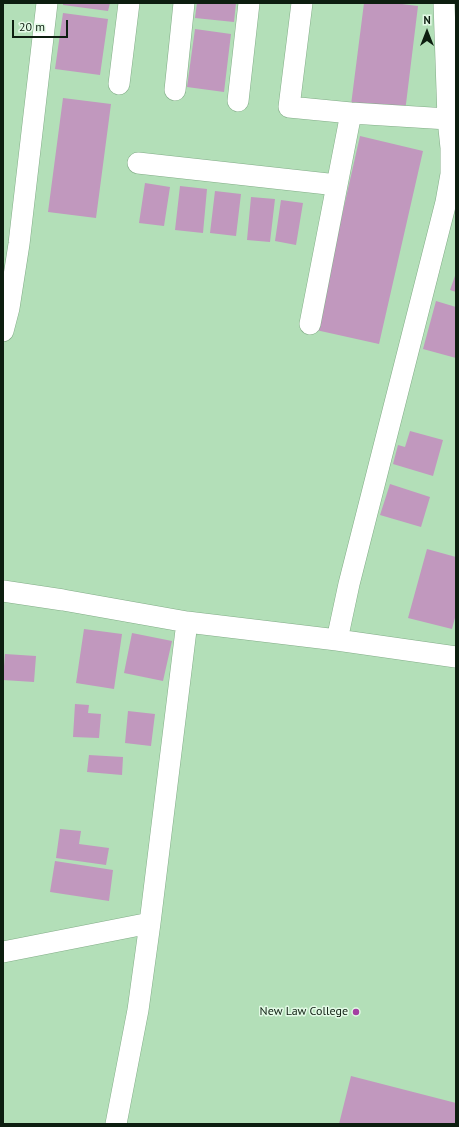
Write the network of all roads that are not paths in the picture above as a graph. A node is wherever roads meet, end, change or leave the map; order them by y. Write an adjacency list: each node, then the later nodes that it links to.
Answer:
1 (47, 3): 15 (street)
2 (129, 3): 7 (street)
3 (184, 3): 8 (street)
4 (249, 3): 9 (street)
5 (302, 3): 10 (street)
6 (444, 3): 11 (street)
7 (119, 84)
8 (175, 90)
9 (238, 101)
10 (351, 113): 11 (street); 13 (street)
11 (452, 118): 18 (street)
12 (138, 163): 13 (street)
13 (337, 184): 14 (street)
14 (310, 324)
15 (3, 331)
16 (3, 591): 17 (street)
17 (186, 622): 18 (street); 20 (street)
18 (337, 640): 19 (street)
19 (456, 657)
20 (150, 923): 21 (street); 22 (street)
21 (3, 952)
22 (116, 1124)

